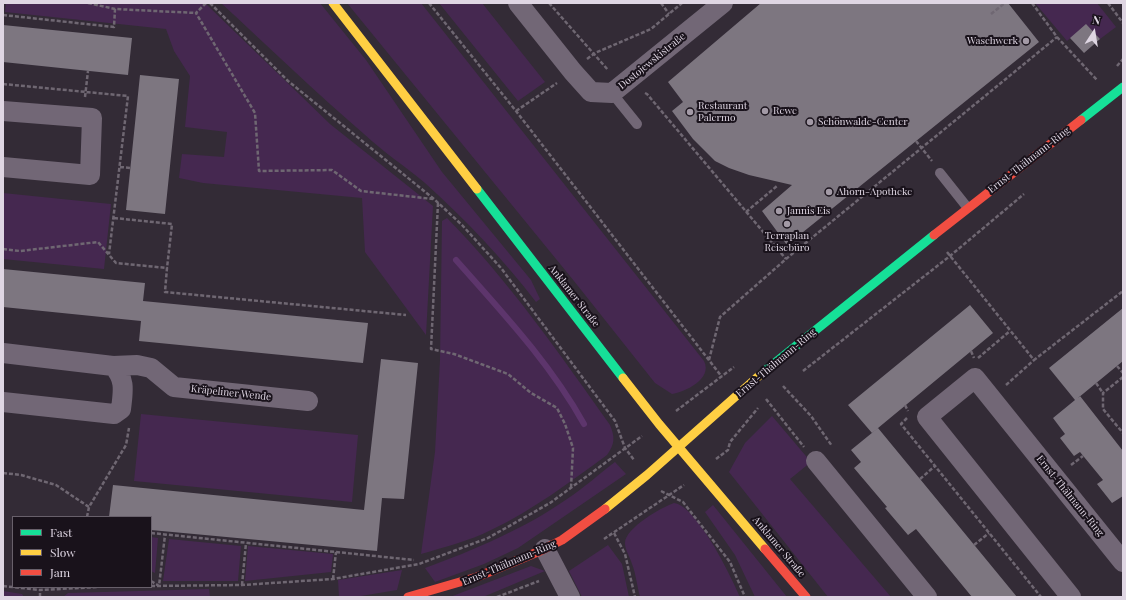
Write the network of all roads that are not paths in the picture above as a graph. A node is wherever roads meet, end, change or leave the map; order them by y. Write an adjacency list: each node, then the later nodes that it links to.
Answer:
1 (333, 3): 17 (street, Anklamer Straße)
2 (518, 3): 5 (street, Dostojewskistraße)
3 (723, 3): 5 (street, Dostojewskistraße)
4 (1123, 87): 10 (street, Ernst-Thälmann-Ring)
5 (616, 90): 7 (lane)
6 (3, 110): 8 (street)
7 (637, 124)
8 (3, 167)
9 (940, 173): 10 (lane)
10 (967, 207): 17 (street, Ernst-Thälmann-Ring)
11 (3, 353): 12 (street, Kräpeliner Wende)
12 (113, 366): 13 (street, Kräpeliner Wende); 14 (street)
13 (158, 375): 14 (street); 15 (street, Kräpeliner Wende)
14 (123, 387): 16 (street)
15 (308, 401)
16 (3, 402)
17 (679, 446): 19 (street, Ernst-Thälmann-Ring); 23 (street, Anklamer Straße)
18 (816, 461): 24 (street)
19 (545, 549): 21 (street, Ernst-Thälmann-Ring); 22 (street)
20 (1123, 562): 25 (street, Ernst-Thälmann-Ring)
21 (408, 597)
22 (570, 597)
23 (806, 597)
24 (927, 597)
25 (1071, 597)

